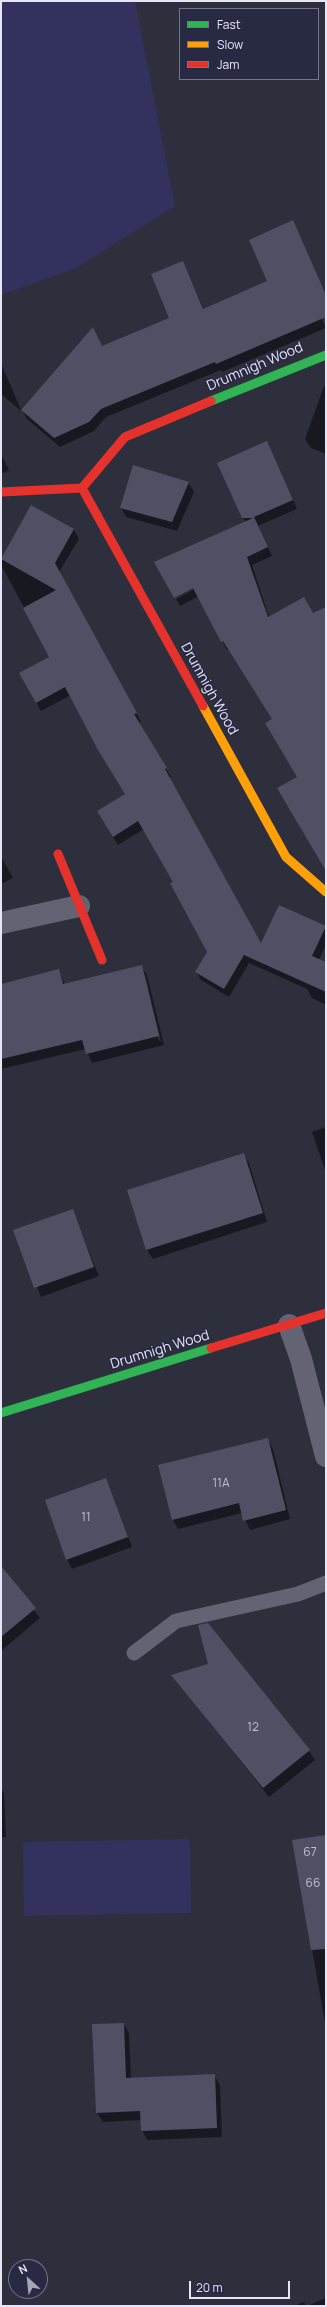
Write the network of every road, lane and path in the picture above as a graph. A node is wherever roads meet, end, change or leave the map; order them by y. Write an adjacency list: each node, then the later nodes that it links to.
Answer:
1 (326, 355): 2 (street, Drumnigh Wood)
2 (82, 488): 3 (street); 5 (street, Drumnigh Wood)
3 (1, 492)
4 (58, 854): 6 (street)
5 (326, 892)
6 (79, 906): 7 (street); 8 (street)
7 (1, 923)
8 (102, 960)
9 (326, 1313): 10 (street, Drumnigh Wood)
10 (289, 1325): 11 (street, Drumnigh Wood); 12 (street)
11 (1, 1413)
12 (326, 1456)
13 (326, 1583): 14 (lane)
14 (134, 1653)

